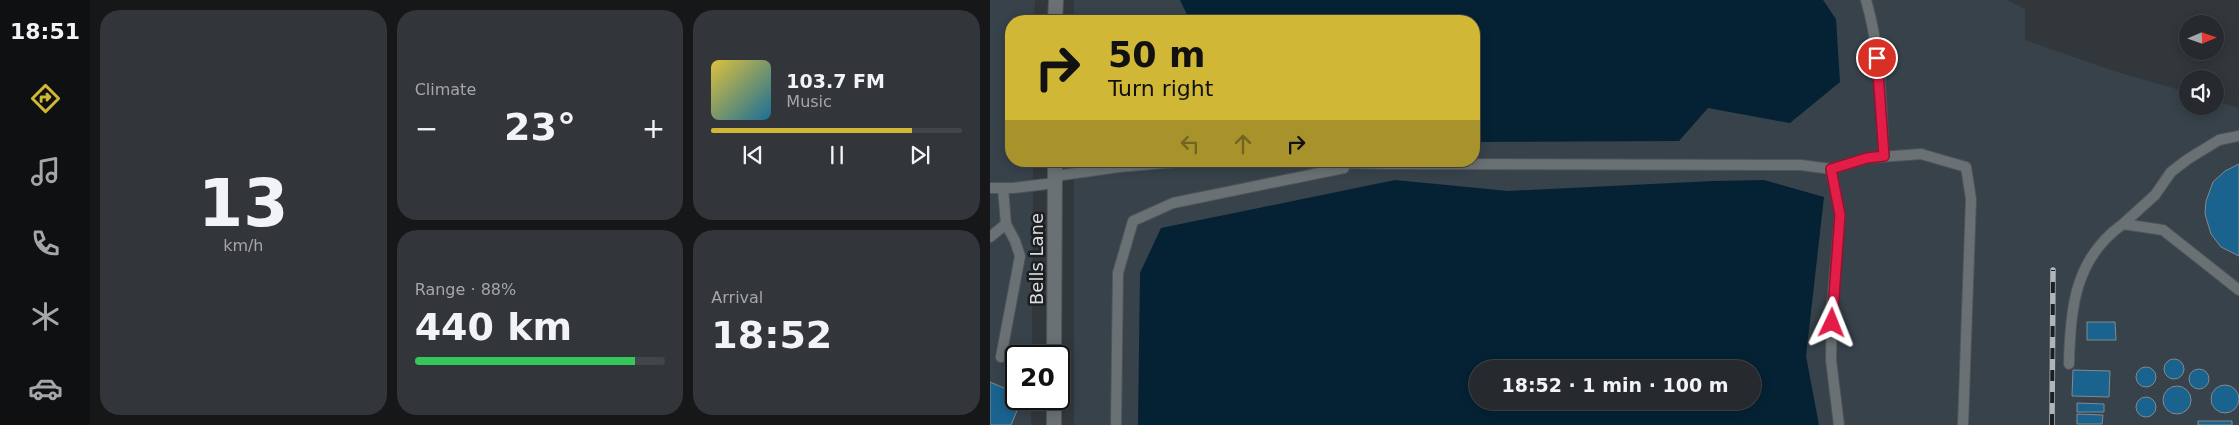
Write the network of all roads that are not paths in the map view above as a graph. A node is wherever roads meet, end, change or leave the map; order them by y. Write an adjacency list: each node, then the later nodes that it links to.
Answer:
1 (1056, 0): 3 (street)
2 (1866, 0): 5 (lane)
3 (1055, 15)
4 (2239, 136): 15 (lane)
5 (1884, 156): 10 (lane); 25 (lane)
6 (1480, 164): 10 (lane)
7 (1055, 167): 11 (street, Bells Lane)
8 (1118, 167): 11 (lane)
9 (1349, 167): 23 (lane)
10 (1831, 169): 24 (lane)
11 (1055, 179): 13 (lane); 18 (street, Bells Lane)
12 (990, 188): 13 (lane)
13 (1003, 188): 14 (lane)
14 (1006, 224): 16 (lane); 19 (lane)
15 (2123, 224): 17 (lane); 20 (lane)
16 (990, 237)
17 (2239, 290)
18 (1054, 345)
19 (1001, 357)
20 (2070, 364)
21 (1054, 410): 22 (street)
22 (1054, 425)
23 (1116, 425)
24 (1839, 425)
25 (1962, 425)

